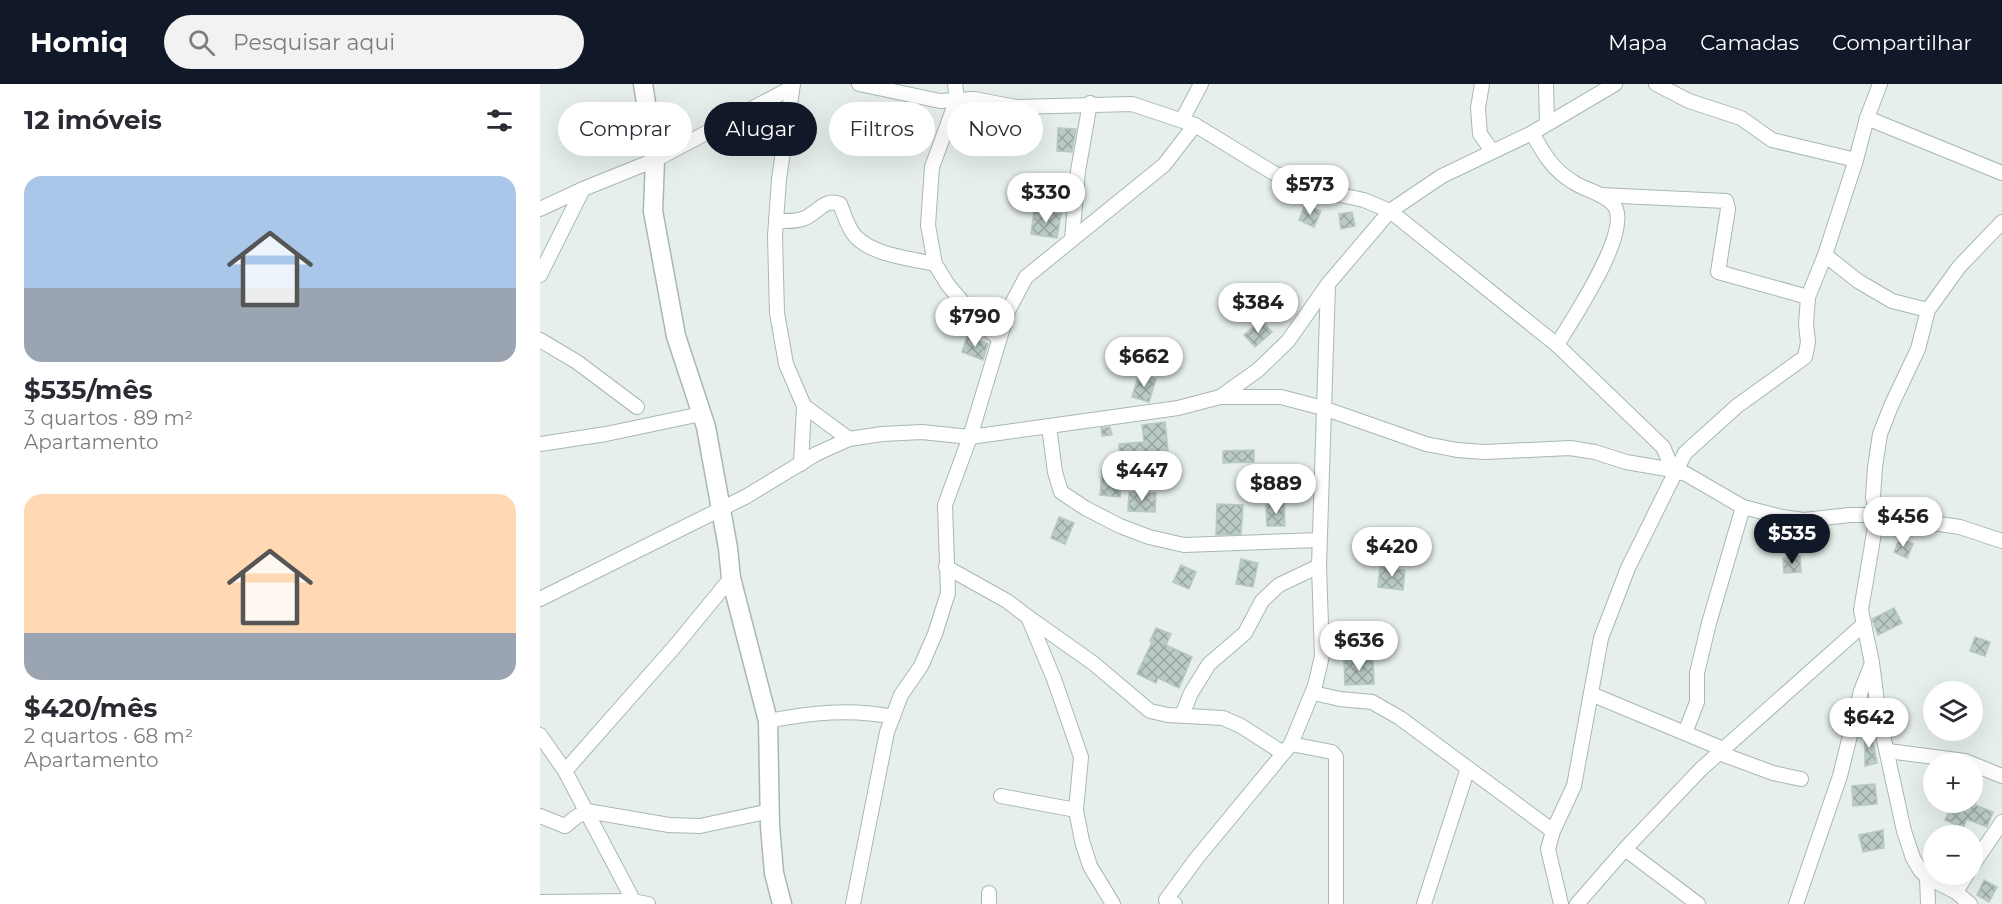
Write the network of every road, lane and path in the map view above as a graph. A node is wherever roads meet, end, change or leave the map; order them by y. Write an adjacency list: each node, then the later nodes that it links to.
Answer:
1 (643, 84): 18 (street)
2 (859, 84): 11 (street)
3 (955, 84): 11 (street)
4 (1201, 84): 14 (street)
5 (1482, 84): 17 (street)
6 (1546, 84): 15 (street)
7 (1615, 84): 15 (street)
8 (1656, 84): 19 (street)
9 (1880, 84): 13 (street)
10 (792, 86): 18 (street); 25 (street)
11 (957, 99): 12 (street); 29 (street)
12 (1090, 104): 14 (street); 27 (street)
13 (1867, 118): 19 (street); 20 (street)
14 (1189, 123): 24 (street); 27 (street)
15 (1547, 124): 16 (street)
16 (1532, 133): 17 (street); 22 (street)
17 (1492, 151): 24 (street)
18 (655, 160): 21 (street); 41 (street)
19 (1856, 160): 28 (street)
20 (2002, 173)
21 (583, 189): 23 (street); 30 (street)
22 (1600, 195): 32 (street); 36 (street)
23 (540, 209)
24 (1390, 211): 31 (street); 36 (street)
25 (776, 221): 29 (street); 38 (street)
26 (2002, 222): 33 (street)
27 (1072, 239): 35 (street)
28 (1825, 255): 32 (street); 33 (street)
29 (935, 264): 35 (street)
30 (540, 275)
31 (1328, 284): 37 (street); 40 (street)
32 (1808, 297): 47 (street)
33 (1928, 310): 50 (street)
34 (540, 339): 39 (street)
35 (999, 339): 43 (street)
36 (1557, 345): 47 (street)
37 (1220, 397): 40 (street); 42 (street)
38 (804, 406): 44 (street); 46 (street)
39 (637, 407)
40 (1323, 408): 47 (street); 51 (street)
41 (701, 414): 45 (street); 49 (street)
42 (1049, 427): 43 (street); 51 (street)
43 (970, 437): 44 (street); 54 (street)
44 (849, 439): 46 (street)
45 (540, 444)
46 (801, 464): 49 (street)
47 (1675, 470): 48 (street); 61 (street)
48 (1743, 507): 50 (street); 65 (street)
49 (720, 508): 55 (street); 56 (street)
50 (1877, 515): 52 (street); 58 (street)
51 (1319, 540): 53 (street)
52 (2002, 541)
53 (1319, 566): 60 (street); 62 (street)
54 (946, 567): 57 (street); 63 (street)
55 (731, 578): 64 (street); 71 (street)
56 (540, 599)
57 (1028, 617): 62 (street); 75 (street)
58 (1864, 624): 59 (street); 68 (street)
59 (1872, 663): 69 (street); 100 (street)
60 (1312, 693): 67 (street); 70 (street)
61 (1590, 694): 65 (street); 80 (street)
62 (1182, 715): 67 (street)
63 (893, 717): 64 (street); 93 (street)
64 (768, 721): 77 (street)
65 (1685, 733): 68 (street)
66 (540, 735): 71 (street)
67 (1287, 749): 90 (street); 95 (street)
68 (1721, 751): 73 (street); 81 (street)
69 (1888, 751): 72 (street); 83 (street)
70 (1468, 768): 80 (street); 96 (street)
71 (565, 771): 76 (street)
72 (2002, 776)
73 (1802, 779)
74 (1001, 796): 75 (street)
75 (1076, 810): 94 (street)
76 (587, 811): 77 (street); 78 (street); 89 (street)
77 (770, 811): 92 (street)
78 (540, 816)
79 (2002, 822): 82 (street)
80 (1553, 831): 97 (street)
81 (1625, 849): 98 (street); 99 (street)
82 (1983, 850)
83 (1923, 873)
84 (1927, 885): 101 (street)
85 (1942, 885): 87 (street)
86 (1960, 885): 87 (street)
87 (1956, 892): 102 (street)
88 (540, 902): 89 (street)
89 (632, 902): 91 (street)
90 (1166, 903)
91 (648, 904)
92 (782, 904)
93 (853, 904)
94 (1113, 904)
95 (1336, 904)
96 (1424, 904)
97 (1561, 904)
98 (1577, 904)
99 (1698, 904)
100 (1800, 904)
101 (1928, 904)
102 (1970, 904)

